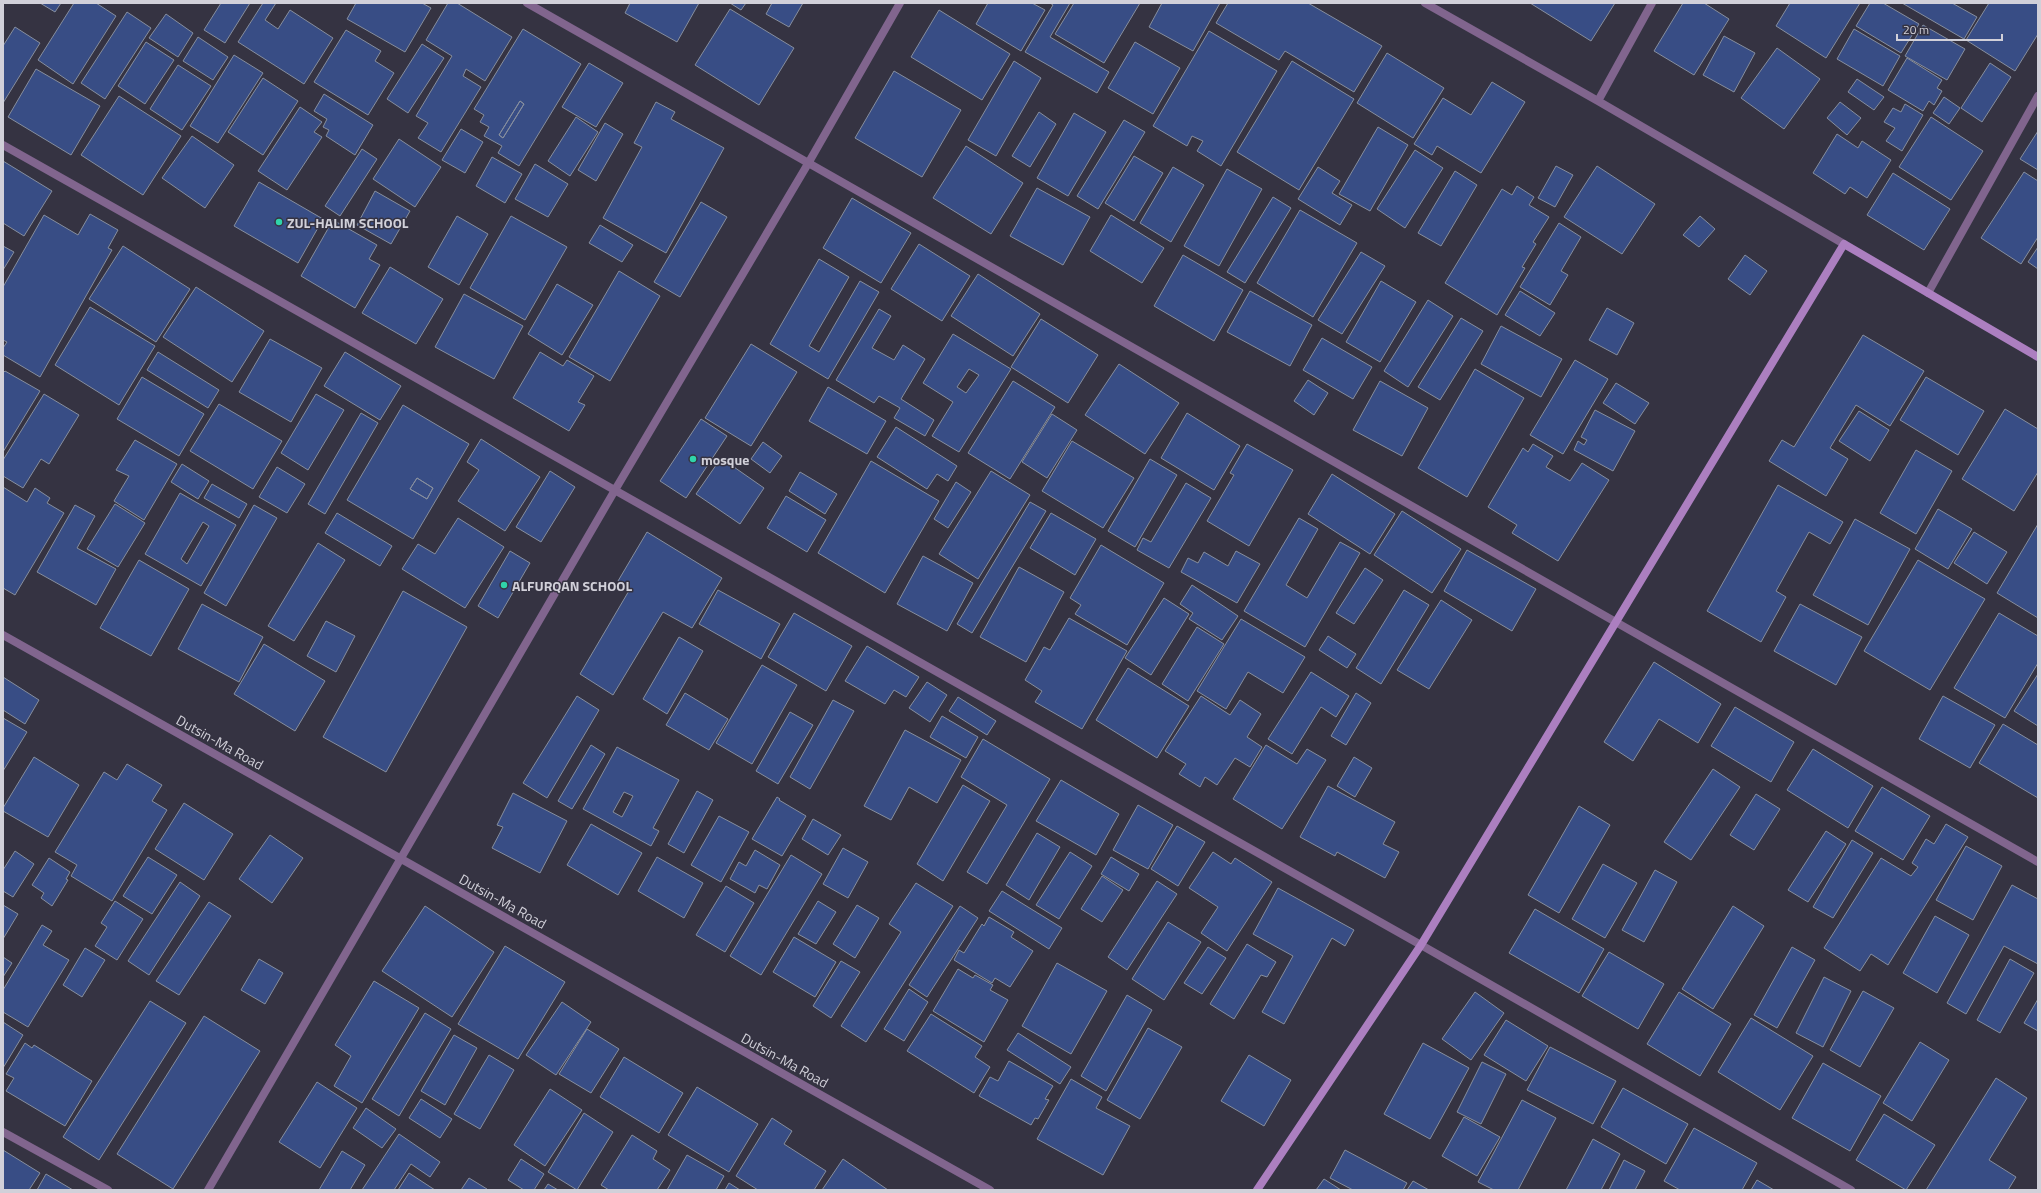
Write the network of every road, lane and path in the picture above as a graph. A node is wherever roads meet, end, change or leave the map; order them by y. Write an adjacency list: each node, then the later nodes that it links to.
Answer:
1 (527, 3): 8 (street)
2 (900, 3): 8 (street)
3 (1425, 3): 6 (street)
4 (1652, 3): 6 (street)
5 (2038, 96): 10 (street)
6 (1598, 101): 9 (street)
7 (3, 145): 12 (street)
8 (809, 162): 12 (street); 13 (street)
9 (1844, 244): 10 (street); 13 (street)
10 (1928, 292): 11 (street)
11 (2038, 357)
12 (615, 490): 15 (street); 17 (street)
13 (1614, 621): 16 (street); 17 (street)
14 (3, 635): 15 (street, Dutsin-Ma Road)
15 (402, 860): 20 (street); 21 (street, Dutsin-Ma Road)
16 (2038, 862)
17 (1421, 945): 22 (street); 23 (street)
18 (3, 1132): 19 (street)
19 (108, 1190)
20 (208, 1190)
21 (990, 1190)
22 (1257, 1190)
23 (1851, 1190)

